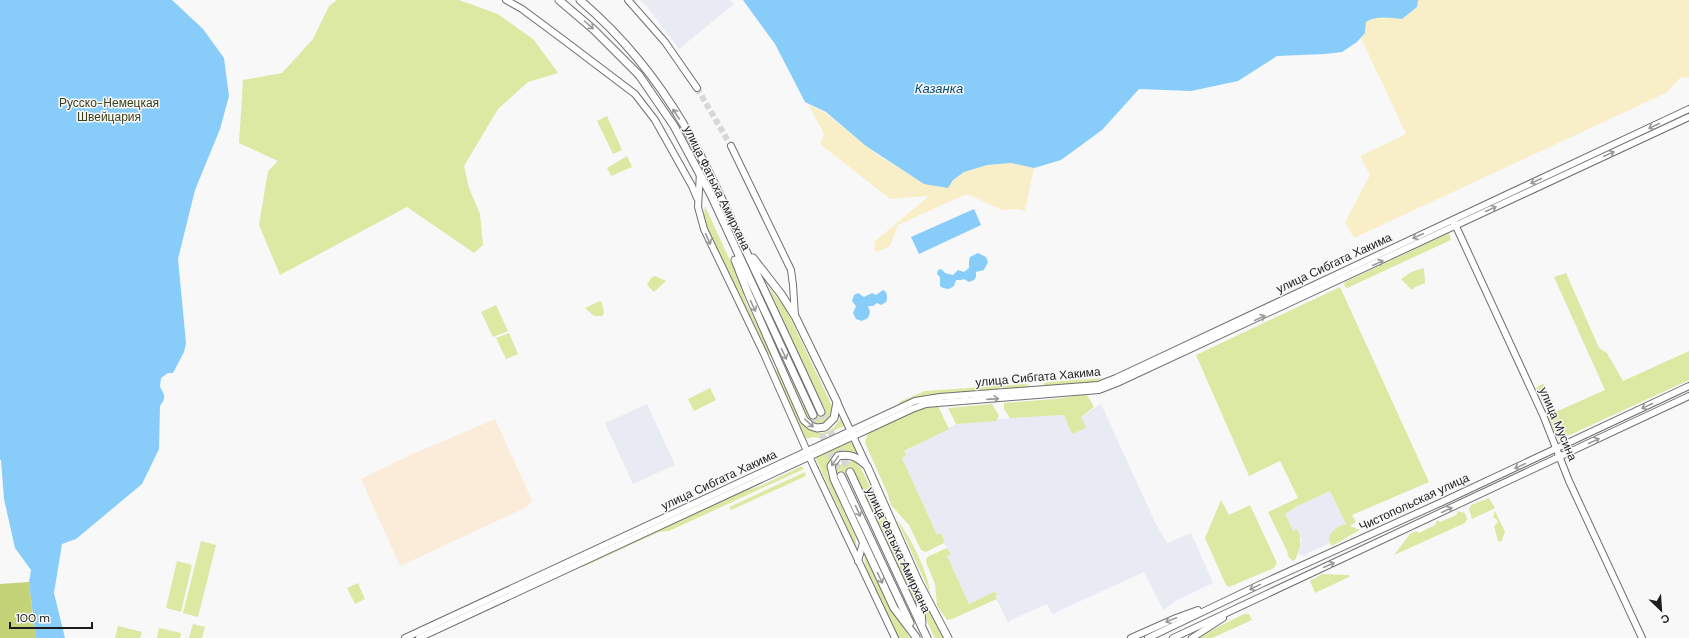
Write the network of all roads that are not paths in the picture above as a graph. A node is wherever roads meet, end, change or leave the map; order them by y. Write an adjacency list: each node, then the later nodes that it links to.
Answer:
1 (506, 0): 10 (main road)
2 (559, 0): 9 (main road, улица Фатыха Амирхана, one-way to 9)
3 (580, 0): 14 (main road, улица Фатыха Амирхана, one-way to 3)
4 (628, 0): 5 (main road)
5 (698, 88)
6 (1689, 109): 11 (main road, улица Сибгата Хакима, one-way to 11)
7 (1689, 117): 12 (main road, улица Сибгата Хакима, one-way to 7)
8 (731, 146): 15 (main road)
9 (700, 172): 10 (main road); 13 (main road, улица Фатыха Амирхана)
10 (698, 201): 16 (main road, one-way to 16)
11 (1453, 219): 12 (main road, улица Мусина); 23 (main road, улица Сибгата Хакима, one-way to 23)
12 (1456, 226): 23 (main road, улица Сибгата Хакима, one-way to 12); 24 (main road, улица Мусина)
13 (726, 230): 17 (main road, one-way to 17); 22 (main road, улица Фатыха Амирхана, one-way to 22)
14 (742, 243): 15 (main road); 21 (main road, улица Фатыха Амирхана)
15 (795, 316): 20 (main road)
16 (764, 354): 17 (main road); 25 (main road)
17 (781, 366): 20 (main road, one-way to 20)
18 (1689, 386): 24 (main road, Чистопольская улица, one-way to 24)
19 (1689, 396): 26 (main road, Чистопольская улица, one-way to 19)
20 (837, 402): 23 (main road)
21 (821, 412)
22 (813, 415)
23 (853, 433): 25 (main road, улица Сибгата Хакима); 27 (main road)
24 (1555, 449): 26 (main road, улица Мусина); 33 (main road, Чистопольская улица, one-way to 33)
25 (808, 454): 31 (main road); 37 (main road, улица Сибгата Хакима); 38 (main road, улица Сибгата Хакима)
26 (1559, 458): 34 (main road, Чистопольская улица, one-way to 26); 46 (main road, улица Мусина)
27 (867, 466): 30 (main road, one-way to 30); 32 (main road)
28 (850, 472): 35 (main road, улица Фатыха Амирхана)
29 (841, 476): 36 (main road, улица Фатыха Амирхана, one-way to 36)
30 (863, 543): 31 (main road); 36 (main road, one-way to 36)
31 (858, 561): 39 (main road)
32 (918, 581): 35 (main road); 41 (main road)
33 (1221, 603): 42 (main road, one-way to 42); 43 (main road, Чистопольская улица)
34 (1239, 608): 44 (main road, Чистопольская улица); 45 (main road)
35 (922, 629): 40 (main road, улица Фатыха Амирхана)
36 (916, 637)
37 (405, 638)
38 (419, 638)
39 (895, 638)
40 (927, 638)
41 (948, 638)
42 (1131, 638)
43 (1148, 638)
44 (1173, 638)
45 (1192, 638)
46 (1642, 638)

